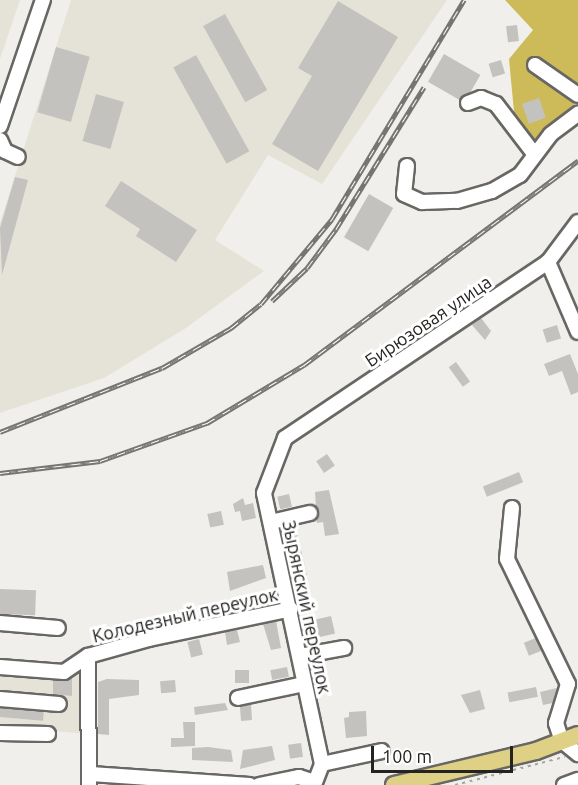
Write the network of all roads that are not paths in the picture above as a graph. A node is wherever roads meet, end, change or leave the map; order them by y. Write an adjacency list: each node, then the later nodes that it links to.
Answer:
1 (42, 0): 6 (street)
2 (536, 65): 3 (street)
3 (578, 95)
4 (468, 103): 8 (street)
5 (578, 114): 8 (street)
6 (0, 126)
7 (0, 140): 9 (street)
8 (535, 155): 10 (street)
9 (18, 157)
10 (407, 166)
11 (578, 222): 12 (street, Бирюзовая улица)
12 (548, 262): 13 (street); 14 (street, Бирюзовая улица)
13 (578, 332)
14 (285, 438): 17 (street, Зырянский переулок)
15 (512, 508): 31 (street)
16 (310, 513): 17 (street)
17 (272, 522): 18 (street, Зырянский переулок)
18 (291, 609): 22 (street, Колодезный переулок); 23 (street, Зырянский переулок)
19 (0, 623): 20 (street)
20 (58, 628)
21 (344, 648): 23 (street)
22 (88, 656): 24 (street, Колодезный переулок); 35 (street)
23 (300, 656): 25 (street, Зырянский переулок)
24 (0, 667)
25 (304, 684): 26 (street); 34 (street, Зырянский переулок)
26 (238, 698)
27 (0, 699): 28 (street)
28 (59, 704)
29 (0, 732): 30 (street)
30 (48, 734)
31 (570, 738): 33 (street); 38 (main road)
32 (382, 752): 34 (street)
33 (577, 754)
34 (322, 764): 37 (street)
35 (90, 780): 39 (street)
36 (578, 780): 41 (street)
37 (314, 783): 40 (street)
38 (400, 784)
39 (250, 785)
40 (259, 785)
41 (564, 785)

